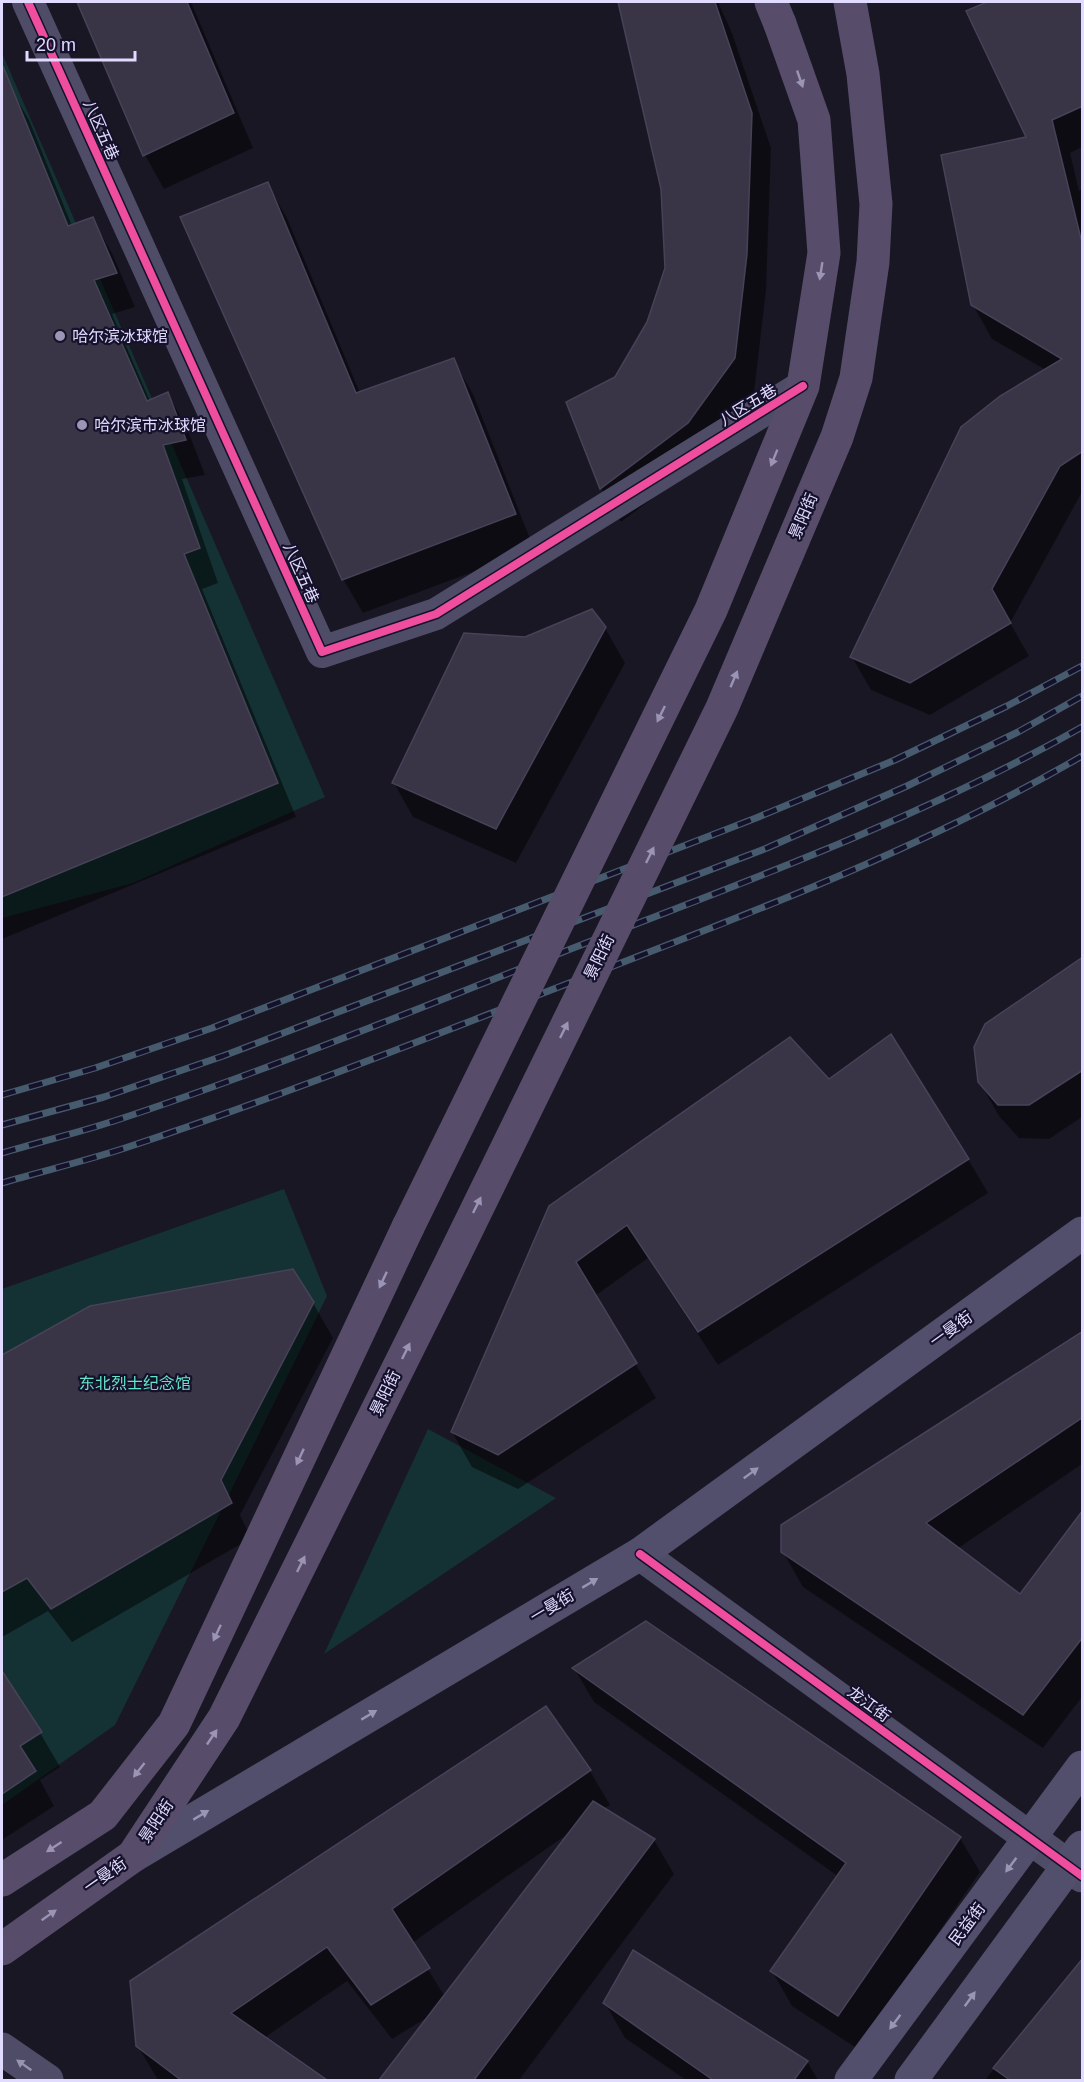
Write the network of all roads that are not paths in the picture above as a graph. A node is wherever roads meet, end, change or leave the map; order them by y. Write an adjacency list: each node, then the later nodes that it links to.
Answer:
1 (28, 2): 4 (street, 八区五巷)
2 (850, 2): 9 (main road, 景阳街, one-way to 2, bridge)
3 (775, 13): 4 (main road, one-way to 4, bridge)
4 (803, 386): 11 (main road, one-way to 11, bridge)
5 (1083, 1233): 6 (main road, 一曼街, one-way to 5)
6 (640, 1554): 8 (street, 龙江街); 9 (main road, 一曼街, one-way to 6)
7 (1083, 1767): 8 (main road, 民益街)
8 (1031, 1838): 10 (street, 龙江街); 15 (main road, 民益街, one-way to 15)
9 (133, 1856): 12 (main road, 一曼街, one-way to 9)
10 (1078, 1863): 16 (main road, one-way to 10)
11 (2, 1880)
12 (2, 1949)
13 (2, 2049): 14 (street, one-way to 13)
14 (47, 2080)
15 (851, 2080)
16 (911, 2080)

